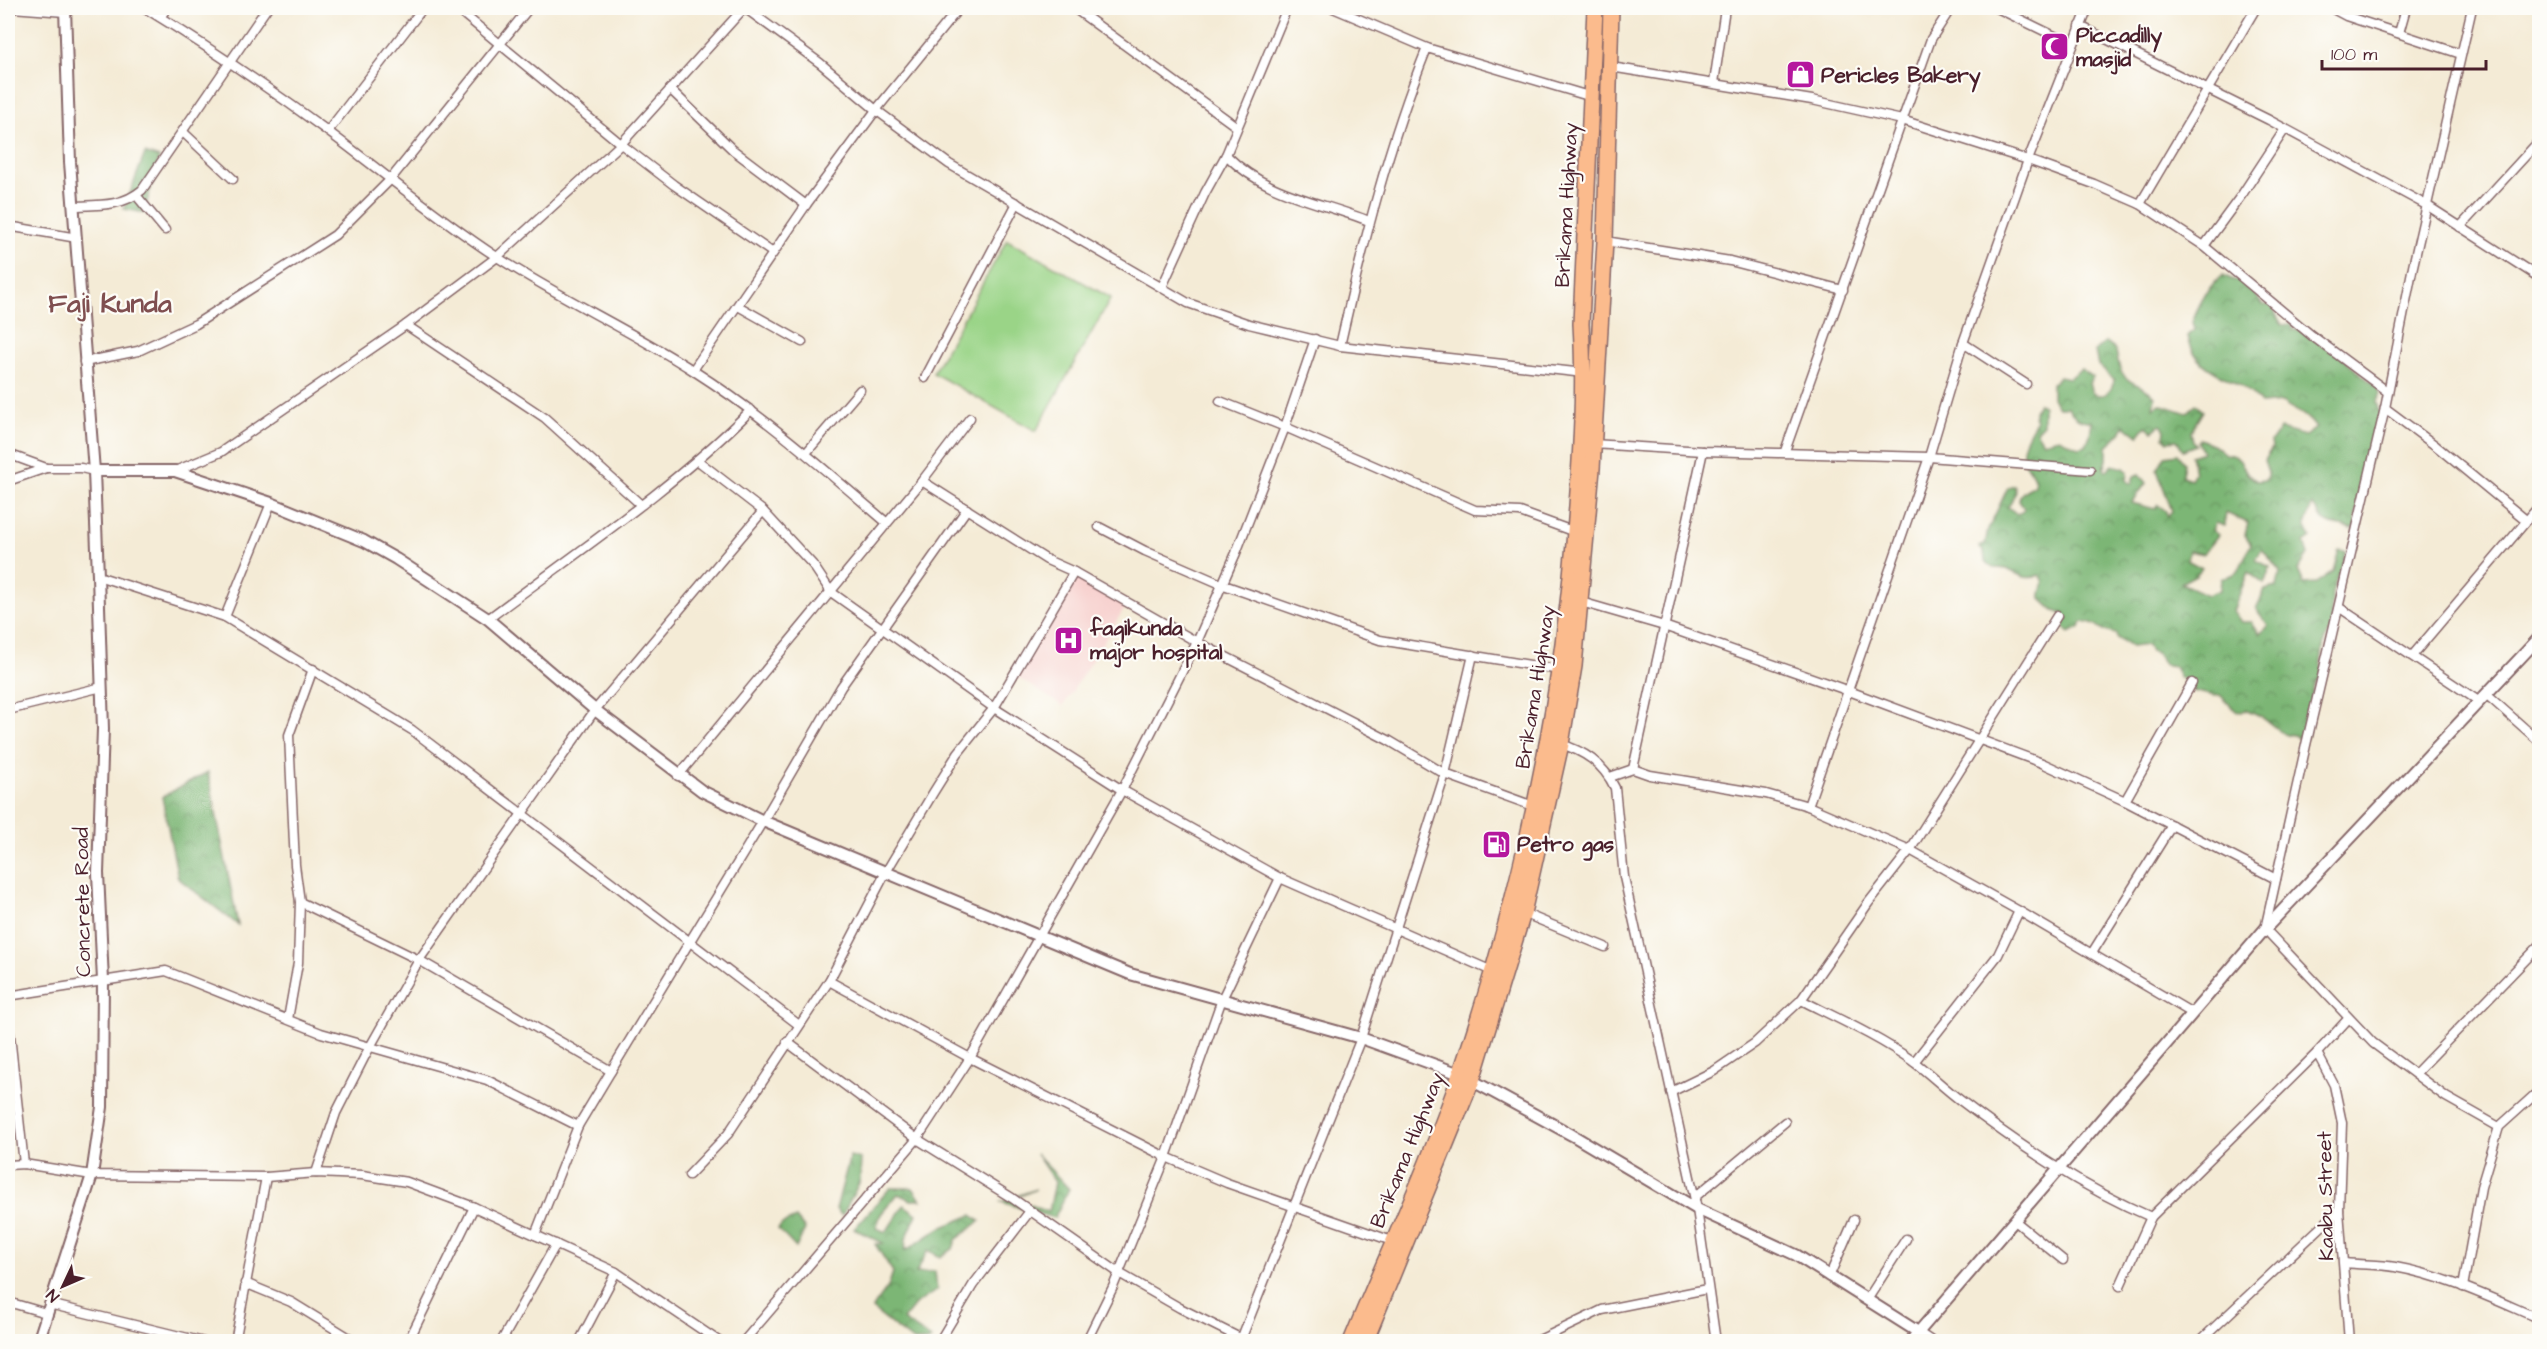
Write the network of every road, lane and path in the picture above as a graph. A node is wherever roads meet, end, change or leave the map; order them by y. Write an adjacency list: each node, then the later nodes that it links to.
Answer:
1 (12, 8): 23 (street)
2 (145, 8): 24 (street)
3 (167, 8): 24 (street)
4 (267, 8): 31 (street)
5 (423, 8): 41 (street)
6 (456, 8): 27 (street)
7 (529, 8): 27 (street)
8 (744, 8): 34 (street); 37 (street)
9 (959, 8): 37 (street)
10 (1287, 8): 39 (street)
11 (1333, 8): 29 (street)
12 (1595, 8): 36 (highway, Brikama Highway)
13 (1611, 8): 32 (highway, Brikama Highway)
14 (1725, 8): 33 (street)
15 (1951, 8): 38 (street)
16 (1997, 8): 28 (street)
17 (2088, 8): 25 (street)
18 (2256, 8): 35 (street)
19 (2331, 8): 26 (street)
20 (2406, 8): 26 (street)
21 (2472, 8): 30 (street)
22 (1079, 9): 39 (street)
23 (65, 10): 53 (street, Concrete Road)
24 (160, 17): 31 (street)
25 (2080, 26): 28 (street); 35 (street)
26 (2399, 33): 30 (street)
27 (500, 43): 44 (street); 48 (street)
28 (2073, 45): 46 (street)
29 (1427, 48): 36 (street); 55 (street)
30 (2461, 54): 54 (street)
31 (230, 62): 41 (street); 42 (street)
32 (1611, 67): 33 (street); 60 (highway, Brikama Highway)
33 (1714, 83): 38 (street)
34 (670, 89): 44 (street); 52 (street)
35 (2207, 90): 40 (street); 51 (street)
36 (1593, 97): 68 (highway, Brikama Highway)
37 (876, 110): 50 (street); 52 (street)
38 (1902, 120): 46 (street); 66 (street)
39 (1237, 127): 45 (street)
40 (2285, 129): 54 (street); 61 (street)
41 (327, 131): 48 (street)
42 (183, 132): 47 (street); 49 (street)
43 (2540, 140): 57 (street)
44 (621, 144): 62 (street); 63 (street)
45 (1226, 156): 55 (street); 65 (street)
46 (2028, 160): 51 (street); 73 (street)
47 (233, 179)
48 (390, 180): 63 (street); 75 (street)
49 (136, 195): 53 (street); 58 (street)
50 (1017, 203): 65 (street); 78 (street)
51 (2140, 204): 61 (street)
52 (806, 205): 62 (street)
53 (73, 206): 59 (street, Concrete Road)
54 (2428, 206): 57 (street); 81 (street)
55 (1369, 221): 74 (street)
56 (8, 226): 59 (street)
57 (2460, 227): 64 (street)
58 (165, 230)
59 (76, 238): 75 (street, Concrete Road)
60 (1605, 241): 66 (street); 70 (highway, Brikama Highway)
61 (2204, 246): 81 (street)
62 (773, 253): 67 (street)
63 (497, 257): 69 (street); 76 (street)
64 (2540, 278)
65 (1162, 287): 71 (street)
66 (1843, 290): 89 (street)
67 (738, 306): 72 (street); 76 (street)
68 (1581, 324): 70 (highway); 77 (highway, Brikama Highway)
69 (406, 325): 97 (street); 101 (street)
70 (1600, 325): 87 (highway, Brikama Highway)
71 (1314, 339): 74 (street); 86 (street)
72 (802, 342)
73 (1963, 343): 79 (street); 92 (street)
74 (1340, 346): 77 (street)
75 (84, 362): 96 (street, Concrete Road)
76 (693, 370): 84 (street)
77 (1584, 373): 108 (highway, Brikama Highway)
78 (925, 378)
79 (2026, 384)
80 (860, 390): 90 (street)
81 (2388, 392): 83 (street)
82 (1220, 401): 86 (street)
83 (2385, 408): 105 (street); 114 (street)
84 (751, 410): 90 (street); 93 (street)
85 (970, 418): 99 (street)
86 (1285, 427): 108 (street); 111 (street)
87 (1593, 444): 88 (street); 113 (highway, Brikama Highway)
88 (1703, 451): 89 (street); 118 (street)
89 (1785, 451): 92 (street)
90 (806, 453): 106 (street)
91 (8, 454): 94 (street)
92 (1929, 457): 95 (street); 128 (street)
93 (697, 460): 101 (street); 104 (street)
94 (46, 468): 96 (street); 98 (street)
95 (2090, 470)
96 (94, 471): 97 (street); 110 (street, Concrete Road)
97 (175, 471): 100 (street)
98 (8, 481)
99 (922, 481): 103 (street); 106 (street)
100 (271, 503): 116 (street); 117 (street)
101 (640, 504): 117 (street)
102 (2540, 505): 105 (street)
103 (967, 508): 109 (street); 119 (street)
104 (763, 511): 112 (street); 132 (street)
105 (2526, 520): 123 (street)
106 (886, 522): 112 (street)
107 (1099, 527): 111 (street)
108 (1575, 532): 125 (highway, Brikama Highway)
109 (1074, 572): 121 (street); 130 (street)
110 (98, 576): 116 (street); 127 (street, Concrete Road)
111 (1221, 584): 121 (street); 122 (street)
112 (831, 592): 119 (street); 138 (street)
113 (1581, 602): 118 (street); 134 (highway, Brikama Highway)
114 (2340, 608): 123 (street); 150 (street)
115 (2057, 616): 133 (street)
116 (225, 617): 124 (street)
117 (488, 619): 132 (street)
118 (1664, 626): 128 (street); 136 (street)
119 (883, 628): 130 (street); 145 (street)
120 (2540, 638): 129 (street)
121 (1197, 642): 137 (street); 140 (street)
122 (1473, 655): 125 (street); 137 (street)
123 (2412, 656): 129 (street)
124 (313, 669): 144 (street); 151 (street)
125 (1560, 670): 134 (highway, Brikama Highway)
126 (2192, 683): 141 (street)
127 (102, 687): 131 (street); 163 (street, Concrete Road)
128 (1849, 691): 133 (street); 142 (street)
129 (2483, 698): 135 (street); 155 (street)
130 (994, 708): 140 (street); 148 (street)
131 (8, 710)
132 (595, 710): 138 (street); 144 (street)
133 (1979, 740): 141 (street); 147 (street)
134 (1555, 742): 139 (street); 143 (highway, Brikama Highway); 153 (highway, Brikama Highway)
135 (2540, 742)
136 (1633, 769): 139 (street); 142 (street)
137 (1445, 774): 143 (street); 154 (street)
138 (678, 776): 145 (street)
139 (1610, 777): 183 (street)
140 (1122, 790): 149 (street); 156 (street)
141 (2125, 801): 146 (street)
142 (1808, 806): 147 (street)
143 (1536, 807): 162 (highway, Brikama Highway)
144 (521, 812): 157 (street); 161 (street)
145 (764, 821): 148 (street); 157 (street)
146 (2172, 825): 150 (street); 160 (street)
147 (1910, 850): 152 (street); 167 (street)
148 (886, 872): 156 (street); 164 (street)
149 (1280, 878): 154 (street); 166 (street)
150 (2276, 879): 155 (street)
151 (300, 902): 161 (street); 171 (street)
152 (2019, 911): 160 (street); 178 (street)
153 (1523, 913): 158 (street); 181 (highway, Brikama Highway)
154 (1396, 927): 162 (street); 173 (street)
155 (2265, 929): 168 (street); 170 (street)
156 (1039, 936): 166 (street); 177 (street)
157 (689, 943): 172 (street); 179 (street)
158 (1605, 947)
159 (2537, 951): 180 (street)
160 (2092, 953): 168 (street)
161 (419, 960): 175 (street); 179 (street)
162 (1492, 971): 181 (highway, Brikama Highway)
163 (103, 981): 165 (street); 171 (street); 193 (street, Concrete Road)
164 (829, 981): 172 (street); 177 (street)
165 (8, 996)
166 (1222, 999): 173 (street); 188 (street)
167 (1801, 1000): 178 (street); 183 (street)
168 (2192, 1013): 191 (street)
169 (8, 1017): 189 (street)
170 (2348, 1018): 176 (street); 180 (street)
171 (288, 1019): 175 (street)
172 (798, 1025): 174 (street)
173 (1361, 1038): 181 (street); 197 (street)
174 (787, 1042): 187 (street); 194 (street)
175 (370, 1047): 185 (street); 192 (street)
176 (2318, 1053): 200 (street, Kaabu Street); 202 (street)
177 (970, 1058): 187 (street); 188 (street)
178 (1914, 1062): 191 (street)
179 (611, 1071): 185 (street)
180 (2415, 1074): 186 (street)
181 (1466, 1077): 199 (street); 207 (highway, Brikama Highway); 237 (highway, Brikama Highway)
182 (2540, 1090): 186 (street)
183 (1671, 1092): 196 (street)
184 (1785, 1122): 196 (street)
185 (578, 1126): 205 (street)
186 (2499, 1127): 216 (street)
187 (917, 1138): 201 (street); 233 (street)
188 (1166, 1157): 197 (street); 212 (street)
189 (24, 1164): 190 (street); 193 (street)
190 (8, 1165)
191 (2059, 1171): 202 (street); 204 (street)
192 (316, 1173): 195 (street); 198 (street)
193 (92, 1175): 195 (street); 220 (street, Concrete Road)
194 (689, 1175)
195 (266, 1177): 214 (street)
196 (1695, 1197): 199 (street)
197 (1295, 1205): 207 (street); 224 (street)
198 (474, 1207): 205 (street); 229 (street)
199 (1697, 1209): 213 (street); 217 (street)
200 (2339, 1210): 210 (street, Kaabu Street); 242 (street)
201 (1030, 1211): 212 (street); 234 (street)
202 (2151, 1217): 215 (street)
203 (1854, 1220): 213 (street)
204 (2015, 1221): 209 (street); 222 (street)
205 (535, 1235): 208 (street)
206 (1906, 1239): 218 (street)
207 (1392, 1241): 236 (highway, Brikama Highway)
208 (556, 1245): 211 (street); 230 (street)
209 (2063, 1260)
210 (2344, 1263): 216 (street); 243 (street, Kaabu Street)
211 (616, 1272): 231 (street); 232 (street)
212 (1119, 1273): 224 (street); 235 (street)
213 (1829, 1277): 218 (street)
214 (245, 1283): 227 (street); 228 (street)
215 (2120, 1286)
216 (2463, 1287): 221 (street)
217 (1707, 1289): 238 (street); 239 (street)
218 (1867, 1300): 222 (street)
219 (8, 1302): 220 (street)
220 (47, 1308): 223 (street); 225 (street, Concrete Road)
221 (2540, 1319)
222 (1918, 1332): 240 (street); 241 (street)
223 (189, 1339): 226 (street)
224 (1243, 1340)
225 (38, 1341)
226 (204, 1341)
227 (235, 1341)
228 (356, 1341)
229 (408, 1341)
230 (501, 1341)
231 (579, 1341)
232 (720, 1341)
233 (743, 1341)
234 (939, 1341)
235 (1086, 1341)
236 (1351, 1341)
237 (1365, 1341)
238 (1534, 1341)
239 (1716, 1341)
240 (1910, 1341)
241 (1933, 1341)
242 (2199, 1341)
243 (2349, 1341)

